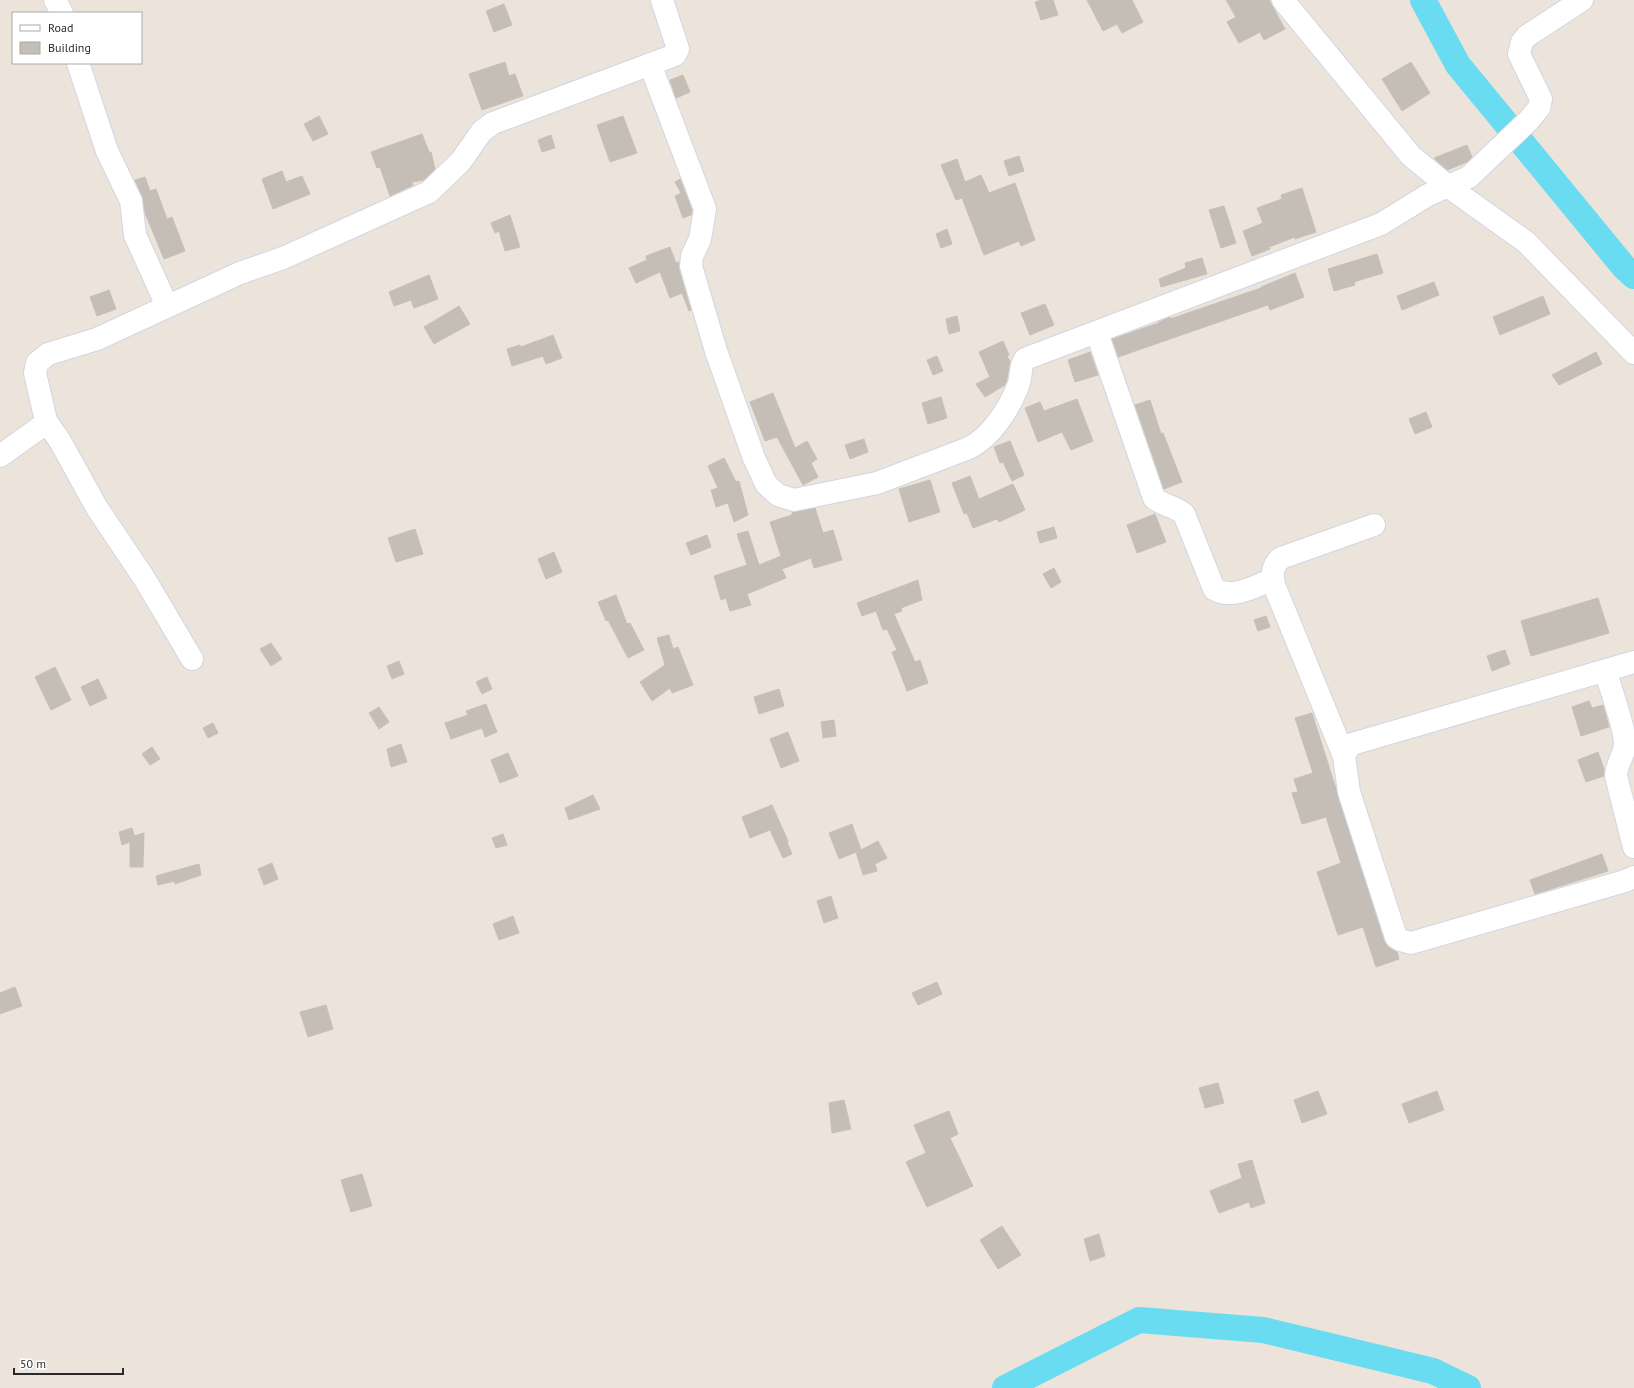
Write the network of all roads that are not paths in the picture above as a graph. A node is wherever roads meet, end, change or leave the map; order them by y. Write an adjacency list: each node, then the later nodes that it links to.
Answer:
1 (55, 0): 5 (street)
2 (662, 0): 7 (street)
3 (1284, 0): 8 (street)
4 (1582, 0): 8 (street)
5 (61, 12)
6 (78, 64): 9 (street)
7 (650, 64): 9 (street); 10 (street)
8 (1449, 187): 10 (street); 11 (street)
9 (167, 306): 12 (street)
10 (1097, 333): 15 (street)
11 (1634, 353)
12 (46, 421): 13 (street); 16 (street)
13 (0, 456)
14 (1374, 525): 15 (street)
15 (1273, 579): 19 (street)
16 (192, 659)
17 (1634, 662): 18 (street)
18 (1605, 671): 19 (street); 20 (street)
19 (1344, 756): 21 (street)
20 (1634, 847)
21 (1634, 877)

